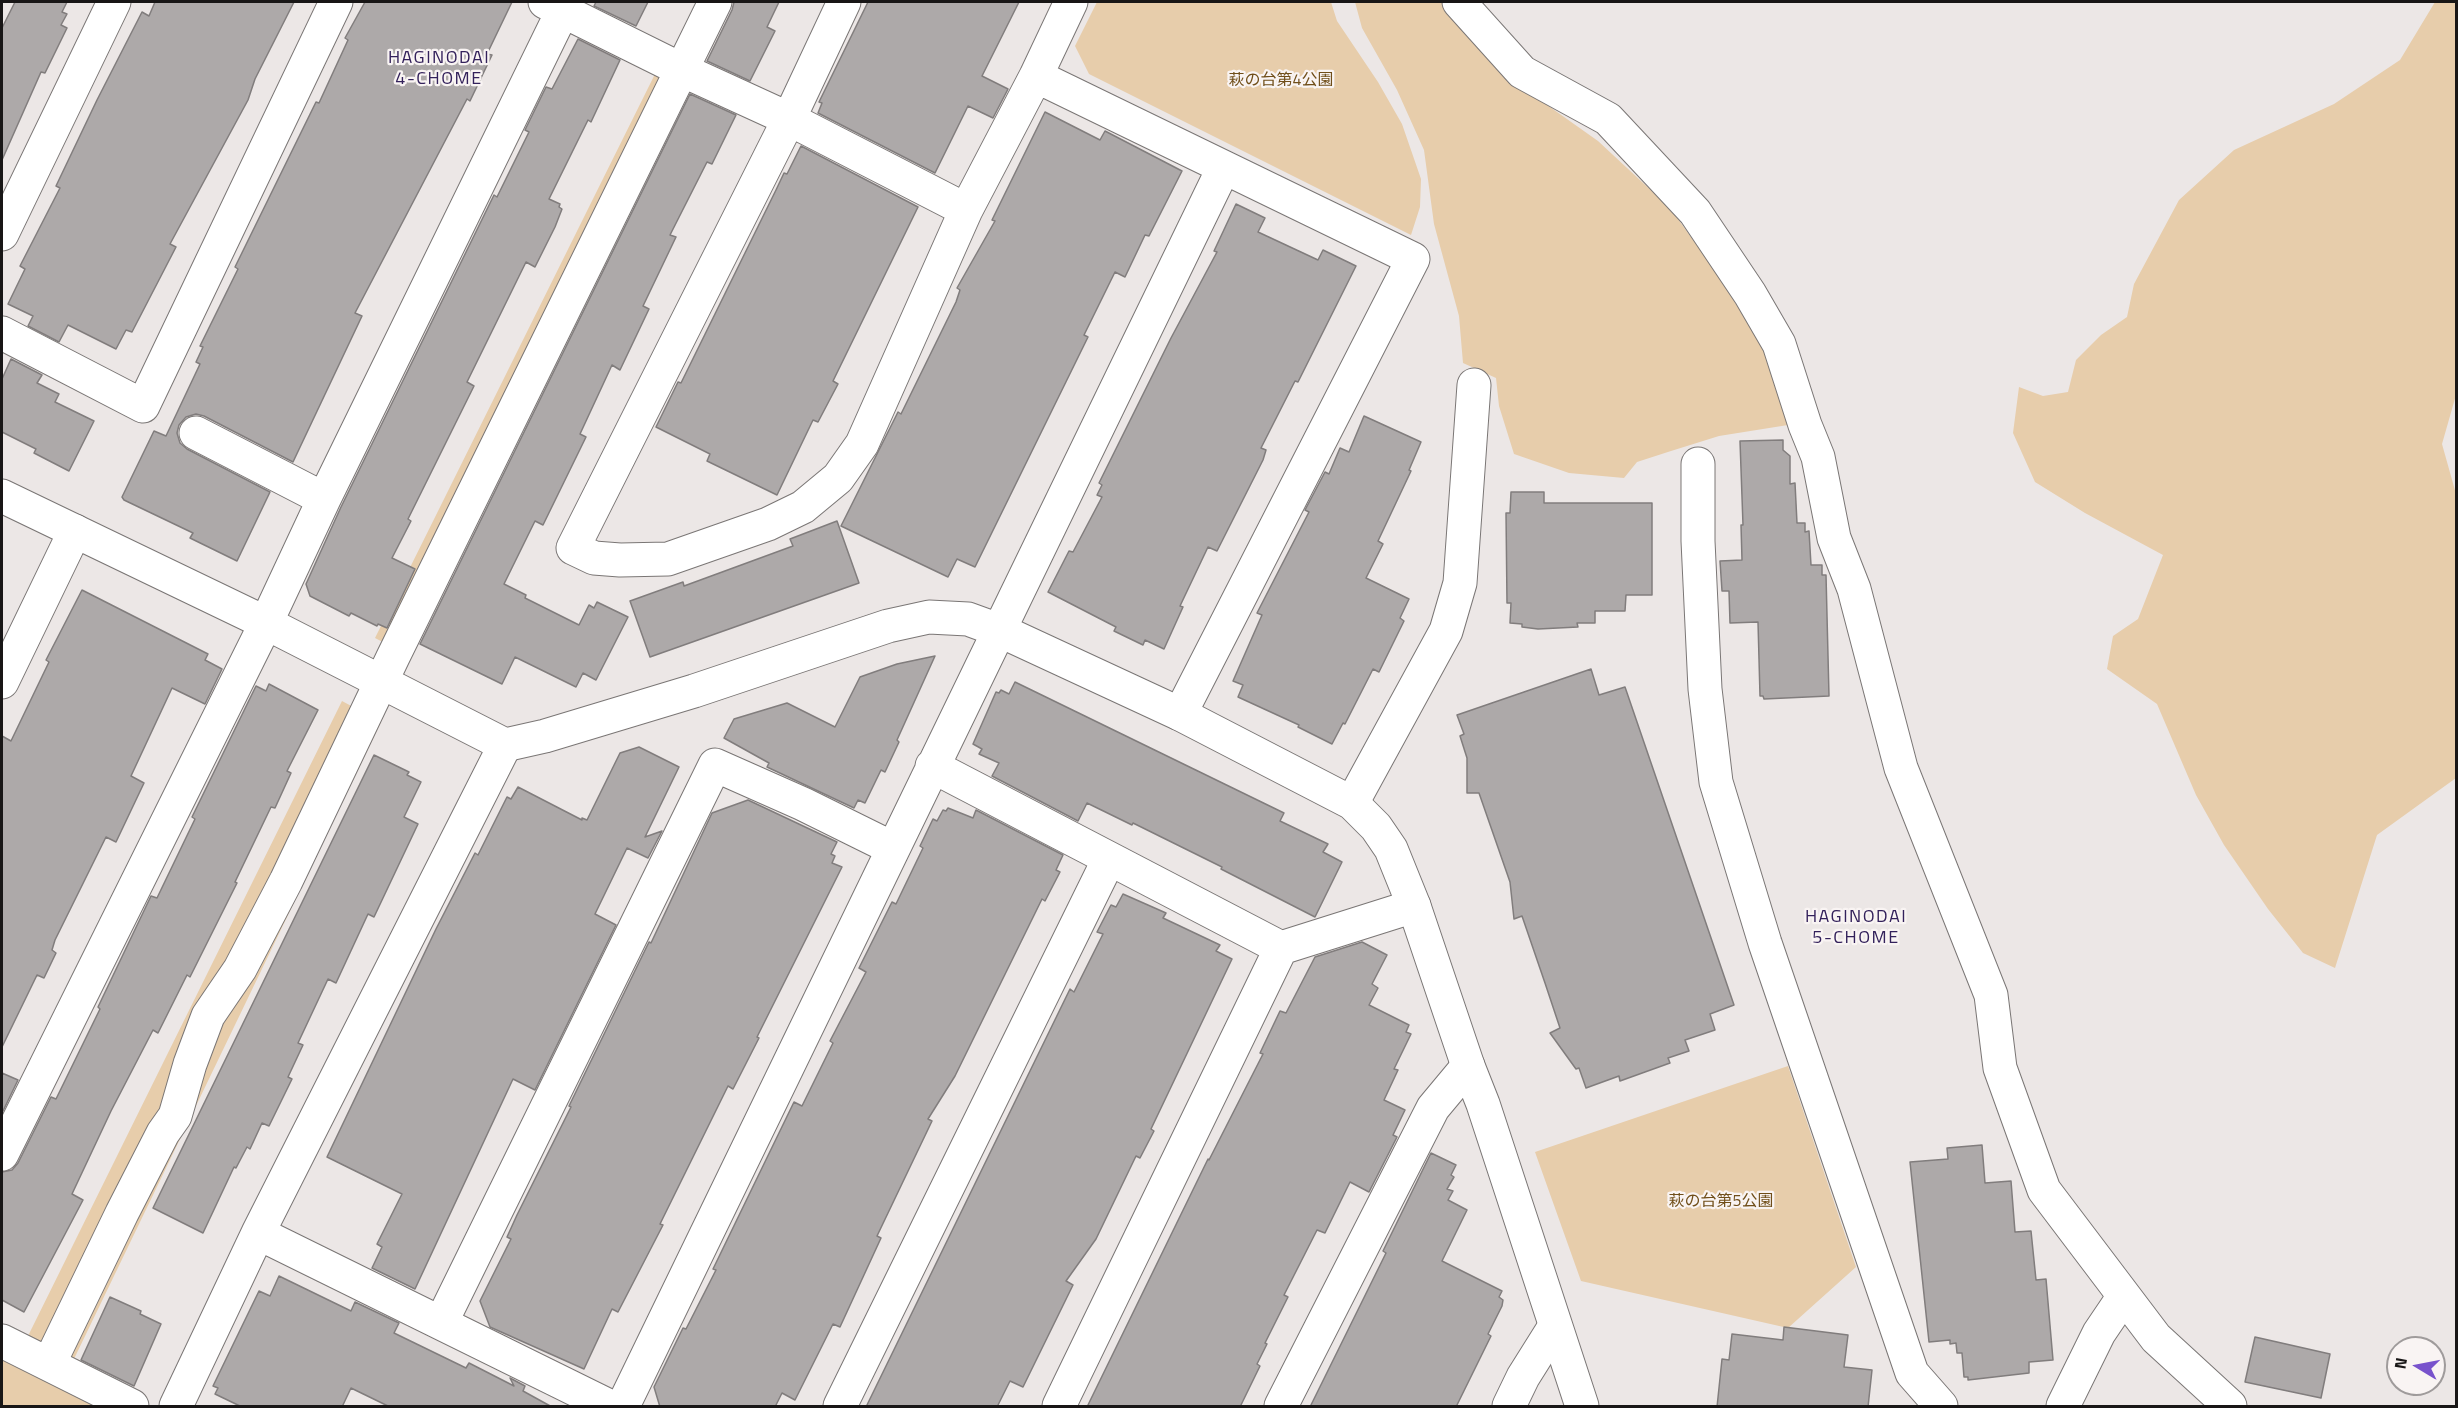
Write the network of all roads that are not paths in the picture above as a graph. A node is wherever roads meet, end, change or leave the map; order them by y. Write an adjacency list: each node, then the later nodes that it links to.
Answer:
1 (114, 2): 13 (street)
2 (336, 2): 14 (street)
3 (714, 2): 8 (street)
4 (844, 2): 10 (street)
5 (1071, 2): 9 (street)
6 (1459, 2): 36 (street)
7 (559, 4): 8 (street); 19 (street)
8 (682, 70): 10 (street); 24 (street)
9 (1036, 76): 11 (street); 12 (street)
10 (789, 119): 12 (street); 12 (street)
11 (1223, 169): 22 (street); 25 (street)
12 (966, 210)
13 (2, 234)
14 (2, 333)
15 (1474, 385): 28 (street)
16 (196, 433): 19 (street)
17 (1698, 464): 50 (street)
18 (2, 496): 20 (street)
19 (324, 499): 21 (street)
20 (75, 531): 21 (street); 23 (street)
21 (266, 623): 24 (street); 34 (street)
22 (1000, 630): 25 (street); 26 (street); 27 (street)
23 (2, 682)
24 (381, 682): 26 (street); 40 (street)
25 (1180, 714): 28 (street)
26 (505, 745): 35 (street)
27 (932, 766): 29 (street); 30 (street)
28 (1352, 803): 31 (street)
29 (892, 848): 37 (street); 44 (street)
30 (1109, 859): 32 (street); 45 (street)
31 (1414, 906): 32 (street); 33 (street)
32 (1281, 948): 46 (street)
33 (1468, 1066): 38 (street); 47 (street)
34 (2, 1154)
35 (258, 1233): 37 (street); 42 (street)
36 (2124, 1296): 51 (street); 52 (street)
37 (441, 1323): 43 (street)
38 (1555, 1326): 48 (street); 49 (street)
39 (2, 1341): 40 (street)
40 (48, 1365): 41 (street)
41 (132, 1407)
42 (176, 1407)
43 (609, 1407)
44 (623, 1407)
45 (840, 1407)
46 (1059, 1407)
47 (1281, 1407)
48 (1509, 1407)
49 (1582, 1407)
50 (1941, 1407)
51 (2063, 1407)
52 (2230, 1407)

